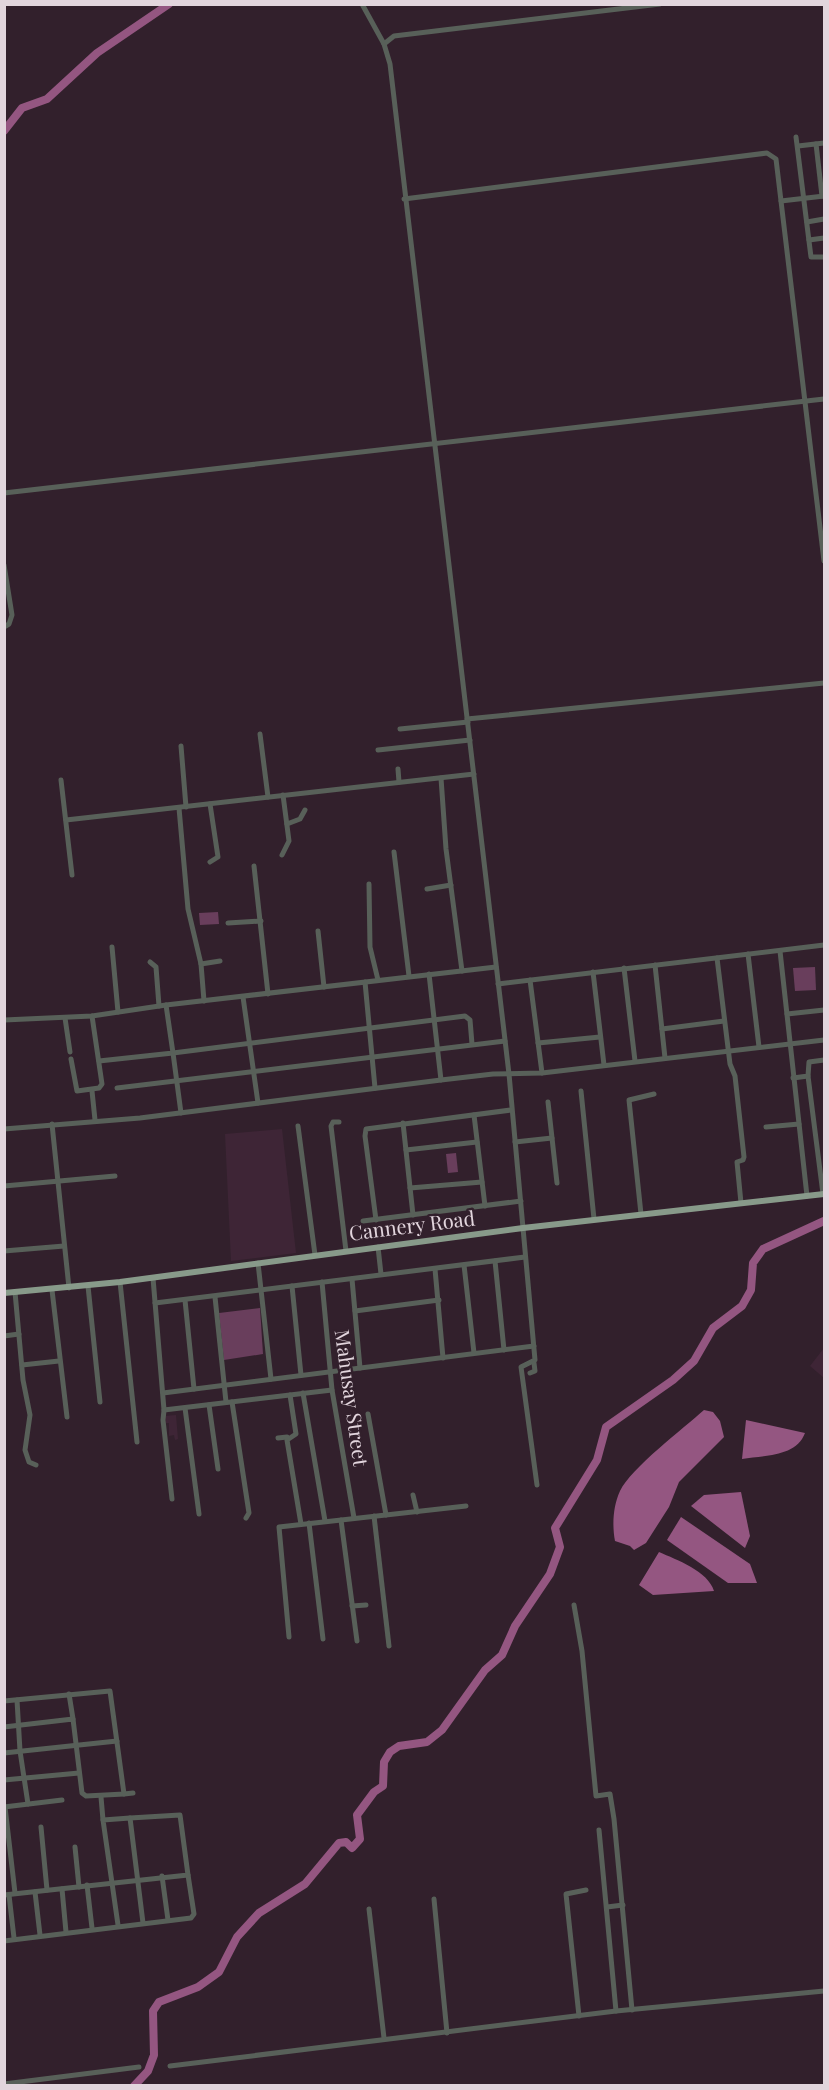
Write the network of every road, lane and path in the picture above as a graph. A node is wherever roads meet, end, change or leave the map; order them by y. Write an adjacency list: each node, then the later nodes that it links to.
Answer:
1 (362, 4): 3 (street)
2 (660, 4): 3 (street)
3 (384, 44): 10 (street)
4 (796, 137): 7 (street)
5 (825, 143): 6 (street)
6 (816, 144): 7 (street); 8 (street)
7 (798, 146): 9 (street)
8 (823, 196): 9 (street)
9 (804, 198): 11 (street); 13 (street)
10 (404, 199): 11 (street); 19 (street)
11 (780, 201): 18 (street)
12 (825, 219): 13 (street)
13 (807, 222): 15 (street)
14 (825, 238): 15 (street)
15 (809, 240): 16 (street)
16 (825, 258)
17 (825, 399): 18 (street)
18 (805, 401): 19 (street); 21 (street)
19 (434, 445): 20 (street); 25 (street)
20 (4, 494)
21 (825, 561)
22 (4, 565): 23 (street)
23 (4, 627)
24 (825, 683): 25 (street)
25 (468, 721): 26 (street); 28 (street)
26 (400, 729)
27 (260, 734): 37 (street)
28 (470, 740): 30 (street); 32 (street)
29 (181, 746): 39 (street)
30 (378, 750)
31 (398, 769): 35 (street)
32 (474, 774): 33 (street); 64 (street)
33 (441, 778): 35 (street); 50 (street)
34 (61, 780): 42 (street)
35 (399, 782): 36 (street)
36 (283, 795): 37 (street); 43 (street)
37 (268, 797): 38 (street)
38 (210, 804): 39 (street); 46 (street)
39 (186, 807): 40 (street)
40 (179, 808): 42 (street); 62 (street)
41 (305, 810): 43 (street)
42 (66, 820): 48 (street)
43 (287, 824): 45 (street)
44 (394, 852): 69 (street)
45 (282, 855)
46 (210, 862)
47 (254, 866): 52 (street)
48 (72, 875)
49 (369, 884): 70 (street)
50 (451, 885): 51 (street); 66 (street)
51 (427, 889)
52 (261, 921): 53 (street); 75 (street)
53 (228, 923)
54 (318, 931): 74 (street)
55 (825, 945): 57 (street)
56 (112, 947): 80 (street)
57 (780, 951): 58 (street); 81 (street)
58 (747, 954): 59 (street); 96 (street)
59 (717, 958): 63 (street); 86 (street)
60 (150, 962): 78 (street)
61 (220, 962): 62 (street)
62 (201, 964): 77 (street)
63 (655, 965): 65 (street); 88 (street)
64 (496, 967): 66 (street); 73 (street)
65 (624, 968): 67 (street); 106 (street)
66 (462, 971): 68 (street)
67 (593, 972): 71 (street); 89 (street)
68 (429, 974): 69 (street); 85 (street)
69 (409, 976): 70 (street)
70 (378, 980): 72 (street)
71 (530, 980): 73 (street); 93 (street)
72 (365, 982): 74 (street); 87 (street)
73 (498, 984): 91 (street)
74 (324, 987): 75 (street)
75 (268, 994): 76 (street)
76 (243, 997): 77 (street); 92 (street)
77 (204, 1001): 78 (street)
78 (163, 1005): 80 (street); 100 (street)
79 (825, 1010): 81 (street)
80 (118, 1012): 82 (street)
81 (787, 1014): 94 (street)
82 (92, 1016): 83 (street); 105 (street)
83 (65, 1018): 84 (street); 99 (street)
84 (4, 1020)
85 (435, 1020): 87 (street); 95 (street); 97 (street)
86 (724, 1021): 88 (street); 98 (street)
87 (368, 1028): 92 (street); 101 (street)
88 (662, 1029): 102 (street)
89 (600, 1037): 93 (street); 107 (street)
90 (825, 1040): 94 (street)
91 (505, 1041): 95 (street); 110 (street)
92 (250, 1043): 100 (street); 108 (street)
93 (538, 1043): 109 (street)
94 (790, 1043): 96 (street); 112 (street)
95 (472, 1044): 97 (street)
96 (759, 1047): 98 (street)
97 (439, 1050): 101 (street); 113 (street)
98 (728, 1051): 102 (street); 146 (street)
99 (70, 1052)
100 (173, 1053): 105 (street); 114 (street)
101 (372, 1057): 108 (street); 116 (street)
102 (665, 1058): 106 (street)
103 (71, 1059): 117 (street)
104 (825, 1060): 111 (street)
105 (99, 1061): 117 (street)
106 (635, 1061): 107 (street)
107 (604, 1065): 109 (street)
108 (254, 1072): 114 (street); 121 (street)
109 (542, 1073): 110 (street)
110 (509, 1074): 113 (street); 122 (street)
111 (808, 1076): 112 (street); 143 (street)
112 (793, 1078): 129 (street)
113 (441, 1080): 116 (street)
114 (176, 1081): 115 (street); 123 (street)
115 (117, 1088)
116 (375, 1088): 121 (street)
117 (92, 1090): 125 (street)
118 (581, 1090): 150 (street)
119 (654, 1094): 148 (street)
120 (548, 1102): 133 (street)
121 (258, 1103): 123 (street)
122 (511, 1110): 124 (street); 135 (street)
123 (181, 1113): 125 (street)
124 (474, 1115): 127 (street); 134 (street)
125 (95, 1120): 128 (street)
126 (339, 1122): 157 (street)
127 (403, 1123): 136 (street); 151 (street)
128 (52, 1124): 132 (street); 138 (street)
129 (799, 1124): 131 (street); 144 (street)
130 (298, 1126): 158 (street)
131 (766, 1127)
132 (4, 1129)
133 (552, 1138): 135 (street); 140 (street)
134 (477, 1142): 136 (street); 139 (street)
135 (515, 1142): 145 (street)
136 (406, 1150): 142 (street)
137 (115, 1176): 138 (street)
138 (58, 1182): 141 (street); 154 (street)
139 (482, 1182): 142 (street); 147 (street)
140 (557, 1183)
141 (4, 1186)
142 (410, 1188): 149 (street)
143 (824, 1194): 144 (main road, Cannery Road)
144 (807, 1196): 146 (main road, Cannery Road)
145 (521, 1201): 147 (street); 153 (street)
146 (741, 1203): 148 (main road, Cannery Road)
147 (485, 1206): 149 (street)
148 (641, 1214): 150 (main road, Cannery Road)
149 (413, 1215): 151 (street)
150 (594, 1219): 153 (main road, Cannery Road)
151 (376, 1220): 152 (street)
152 (363, 1221)
153 (523, 1228): 155 (main road, Cannery Road); 159 (street)
154 (64, 1246): 156 (street); 171 (street)
155 (378, 1247): 157 (main road, Cannery Road); 164 (street)
156 (4, 1251)
157 (346, 1251): 158 (main road, Cannery Road)
158 (315, 1255): 161 (main road, Cannery Road)
159 (525, 1257): 160 (street); 183 (street)
160 (495, 1261): 162 (street); 184 (street)
161 (258, 1263): 165 (main road, Cannery Road); 172 (street)
162 (464, 1265): 163 (street); 185 (street)
163 (435, 1269): 164 (street); 178 (street)
164 (381, 1274): 166 (street)
165 (153, 1278): 167 (main road, Cannery Road); 179 (street)
166 (352, 1279): 168 (street); 180 (street)
167 (120, 1282): 169 (main road, Cannery Road); 210 (street)
168 (322, 1282): 170 (street); 191 (street, Mahusay Street)
169 (88, 1286): 171 (main road, Cannery Road); 201 (street)
170 (292, 1286): 172 (street); 193 (street)
171 (69, 1288): 173 (main road, Cannery Road)
172 (262, 1289): 176 (street); 194 (street)
173 (52, 1290): 174 (main road, Cannery Road); 187 (street)
174 (15, 1292): 175 (main road, Cannery Road); 181 (street)
175 (4, 1293)
176 (215, 1297): 177 (street); 195 (street)
177 (185, 1300): 179 (street); 196 (street)
178 (439, 1300): 180 (street); 186 (street)
179 (156, 1303): 198 (street)
180 (355, 1311): 190 (street)
181 (19, 1335): 182 (street); 189 (street)
182 (4, 1336)
183 (534, 1346): 184 (street); 188 (street)
184 (504, 1350): 185 (street)
185 (474, 1353): 186 (street)
186 (443, 1358): 190 (street)
187 (60, 1361): 189 (street); 207 (street)
188 (534, 1363): 192 (street); 213 (street)
189 (22, 1365): 211 (street)
190 (360, 1368): 191 (street)
191 (330, 1372): 193 (street); 197 (street, Mahusay Street)
192 (530, 1373)
193 (301, 1375): 194 (street)
194 (271, 1379): 195 (street)
195 (224, 1385): 196 (street); 202 (street)
196 (194, 1389): 198 (street)
197 (332, 1390): 199 (street); 222 (street, Mahusay Street)
198 (163, 1393): 205 (street)
199 (303, 1393): 200 (street); 224 (street)
200 (290, 1395): 202 (street); 208 (street)
201 (100, 1402)
202 (229, 1402): 203 (street); 221 (street)
203 (209, 1404): 204 (street); 212 (street)
204 (185, 1408): 205 (street); 218 (street)
205 (164, 1410): 215 (street)
206 (368, 1414): 219 (street)
207 (67, 1417)
208 (287, 1437): 209 (street); 226 (street)
209 (278, 1438)
210 (137, 1442)
211 (36, 1465)
212 (218, 1469)
213 (537, 1485)
214 (413, 1495): 217 (street)
215 (171, 1499)
216 (466, 1506): 217 (street)
217 (417, 1512): 219 (street)
218 (199, 1514)
219 (386, 1515): 220 (street)
220 (374, 1516): 222 (street); 233 (street)
221 (246, 1518)
222 (354, 1518): 223 (street)
223 (342, 1520): 224 (street); 229 (street)
224 (325, 1521): 225 (street)
225 (309, 1523): 226 (street); 231 (street)
226 (302, 1524): 230 (street)
227 (366, 1605): 229 (street)
228 (574, 1605): 249 (street)
229 (352, 1606): 232 (street)
230 (289, 1637)
231 (323, 1639)
232 (357, 1641)
233 (389, 1646)
234 (69, 1694): 235 (street); 237 (street); 240 (street)
235 (17, 1700): 236 (street); 238 (street)
236 (4, 1701)
237 (73, 1719): 238 (street); 241 (street)
238 (18, 1726): 239 (street); 242 (street)
239 (4, 1727)
240 (117, 1741): 241 (street); 248 (street)
241 (76, 1746): 242 (street); 244 (street)
242 (20, 1751): 243 (street); 245 (street)
243 (4, 1753)
244 (79, 1773): 245 (street); 250 (street)
245 (24, 1778): 246 (street); 253 (street)
246 (4, 1780)
247 (133, 1793): 248 (street)
248 (124, 1794): 250 (street)
249 (596, 1796): 251 (street); 272 (street)
250 (101, 1797): 256 (street)
251 (588, 1797)
252 (62, 1800): 253 (street)
253 (28, 1803): 254 (street)
254 (5, 1807): 270 (street)
255 (130, 1818): 256 (street); 260 (street); 262 (street)
256 (104, 1820): 263 (street)
257 (41, 1827): 267 (street)
258 (599, 1830): 273 (street)
259 (75, 1847): 265 (street)
260 (188, 1875): 261 (street); 275 (street)
261 (162, 1876): 262 (street); 275 (street)
262 (137, 1880): 263 (street); 276 (street)
263 (113, 1882): 264 (street); 277 (street)
264 (87, 1885): 265 (street); 278 (street)
265 (79, 1887): 266 (street)
266 (62, 1889): 267 (street); 279 (street)
267 (47, 1890): 269 (street)
268 (586, 1890): 286 (street)
269 (35, 1892): 270 (street); 280 (street)
270 (9, 1895): 281 (street)
271 (434, 1899): 287 (street)
272 (623, 1905): 273 (street); 284 (street)
273 (607, 1907): 285 (street)
274 (369, 1909): 288 (street)
275 (168, 1920): 276 (street)
276 (143, 1923): 277 (street)
277 (118, 1925): 278 (street)
278 (92, 1928): 279 (street)
279 (66, 1932): 280 (street)
280 (40, 1935): 281 (street)
281 (14, 1938): 282 (street)
282 (4, 1941)
283 (825, 1991): 284 (street)
284 (633, 2010): 285 (street)
285 (616, 2011): 286 (street)
286 (579, 2016): 287 (street)
287 (447, 2032): 288 (street)
288 (384, 2038): 289 (street)
289 (170, 2066)
290 (139, 2067): 291 (street)
291 (4, 2084)

